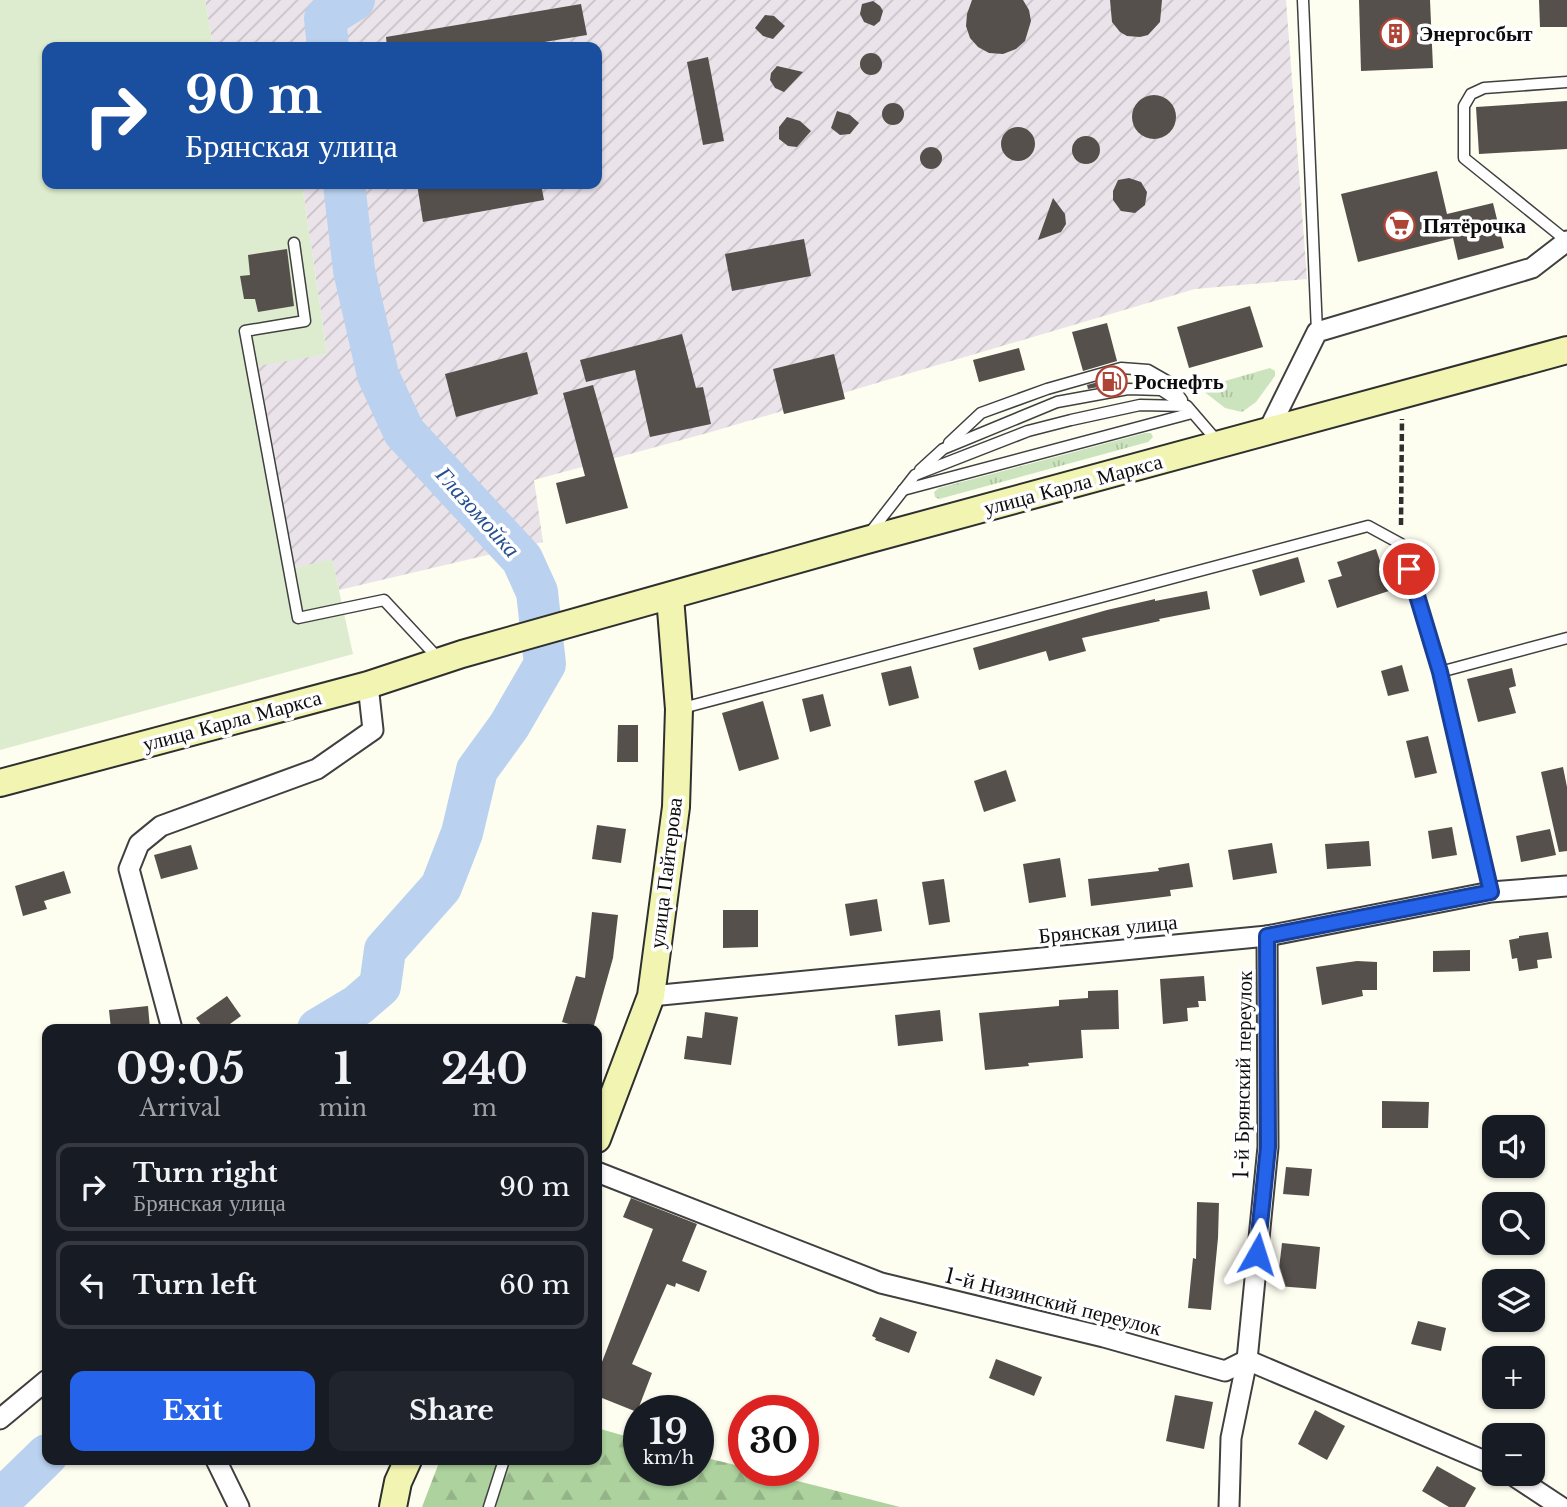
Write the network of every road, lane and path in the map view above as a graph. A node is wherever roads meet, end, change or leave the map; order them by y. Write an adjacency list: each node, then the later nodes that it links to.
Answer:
1 (1303, 0): 5 (lane)
2 (1567, 82): 3 (lane)
3 (1567, 241): 5 (street)
4 (294, 243): 18 (lane)
5 (1317, 332): 9 (street)
6 (1567, 350): 7 (main road, улица Карла Маркса)
7 (1402, 394): 9 (main road, улица Карла Маркса); 15 (path)
8 (1189, 410): 10 (lane); 11 (lane); 11 (lane); 12 (lane); 13 (lane)
9 (1267, 433): 10 (main road, улица Карла Маркса)
10 (1220, 445): 14 (main road, улица Карла Маркса)
11 (943, 449): 12 (lane)
12 (915, 475): 13 (lane)
13 (903, 490): 14 (lane)
14 (863, 541): 16 (main road, улица Карла Маркса)
15 (1401, 544): 19 (lane); 21 (lane)
16 (670, 597): 18 (main road, улица Карла Маркса); 21 (main road, улица Пайтерова)
17 (1567, 638): 19 (lane)
18 (452, 657): 20 (main road, улица Карла Маркса)
19 (1440, 672): 24 (lane)
20 (368, 685): 22 (main road, улица Карла Маркса); 27 (street)
21 (679, 709): 26 (main road, улица Пайтерова)
22 (0, 783)
23 (1567, 886): 24 (street, Брянская улица)
24 (1491, 892): 25 (street, Брянская улица)
25 (1267, 936): 26 (street, Брянская улица); 30 (street, 1-й Брянский переулок)
26 (651, 996): 28 (main road, улица Пайтерова)
27 (171, 1024)
28 (602, 1126)
29 (602, 1174): 30 (street, 1-й Низинский переулок)
30 (1247, 1360): 33 (street); 41 (street, 1-й Брянский переулок)
31 (42, 1384): 32 (street)
32 (0, 1419)
33 (1482, 1460)
34 (218, 1465): 38 (street)
35 (406, 1465): 39 (main road)
36 (502, 1465): 40 (lane)
37 (1529, 1486): 42 (street)
38 (239, 1507)
39 (393, 1507)
40 (489, 1507)
41 (1229, 1507)
42 (1561, 1507)

